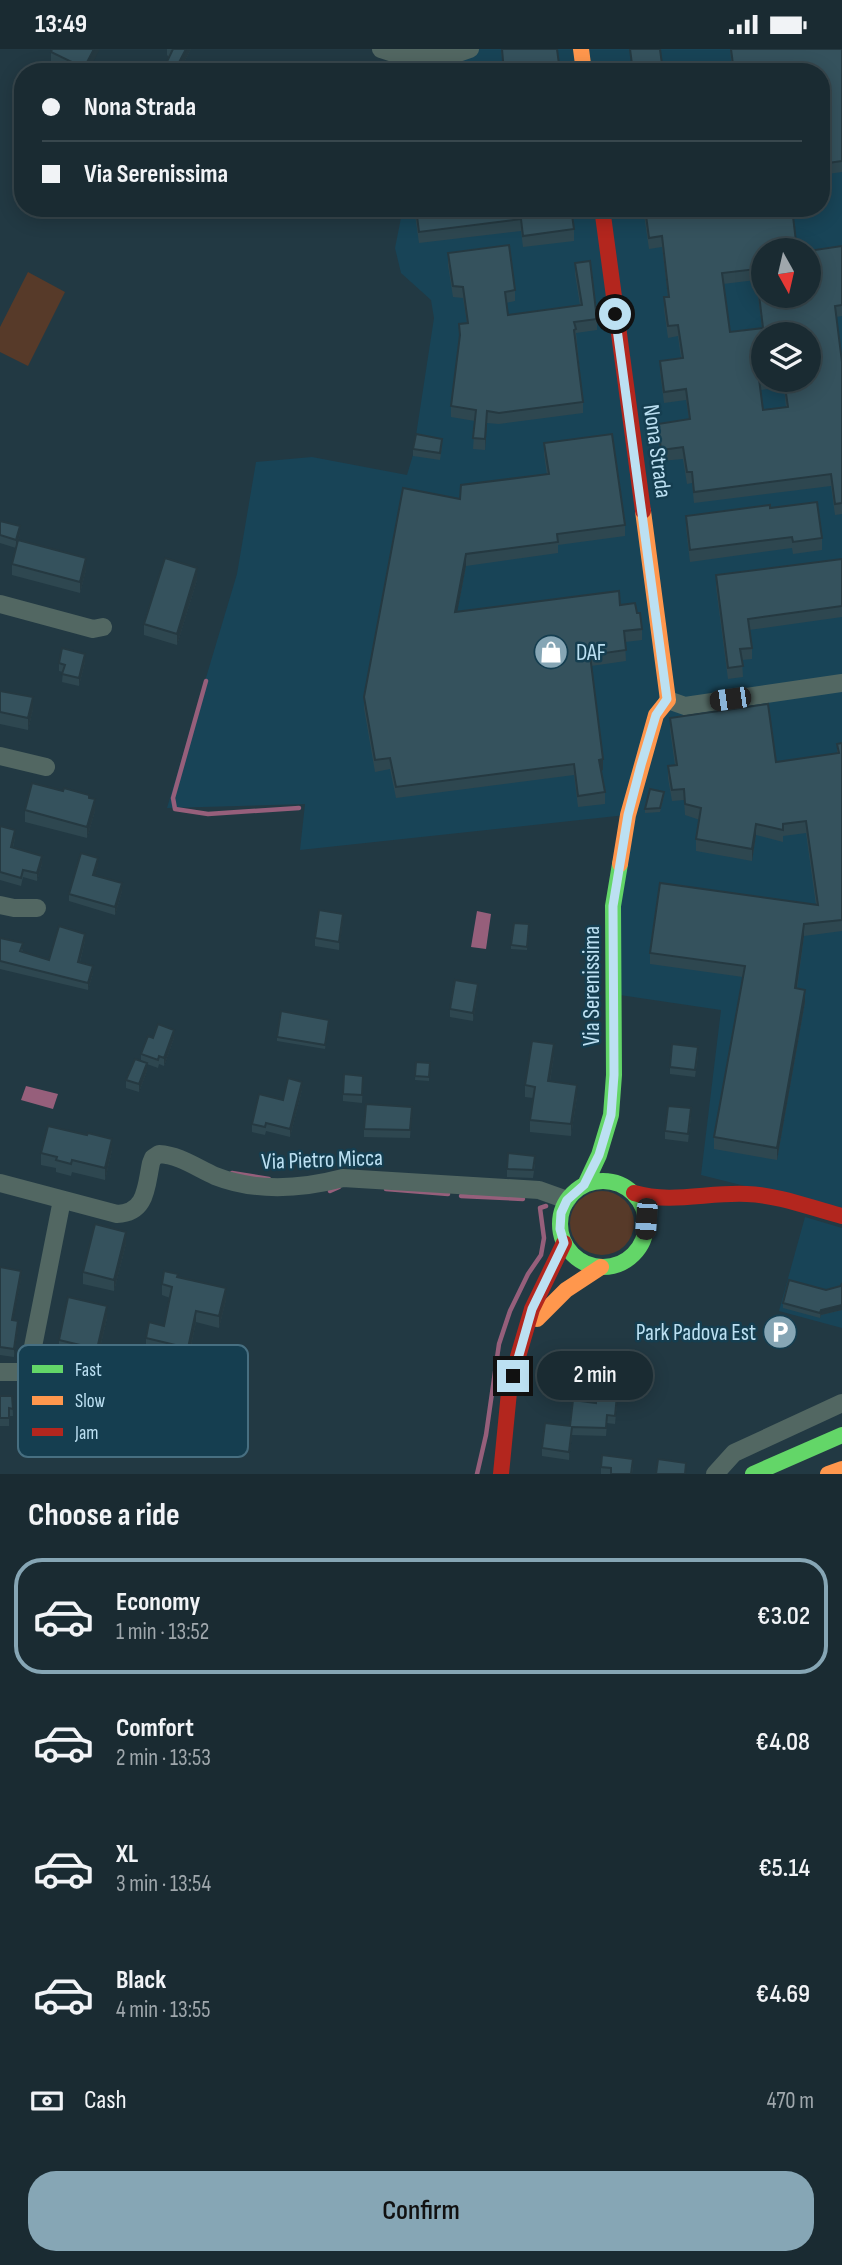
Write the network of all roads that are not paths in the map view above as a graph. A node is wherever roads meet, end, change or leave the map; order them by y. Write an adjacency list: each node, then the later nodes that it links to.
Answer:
1 (381, 49): 2 (street)
2 (470, 49)
3 (602, 217): 7 (main road, Nona Strada)
4 (0, 604): 5 (street)
5 (103, 627)
6 (842, 683): 7 (street)
7 (667, 699): 12 (main road, Via Serenissima)
8 (0, 756): 9 (street)
9 (46, 767)
10 (0, 905): 11 (street)
11 (37, 908)
12 (611, 1115): 13 (main road, Via Serenissima); 15 (main road, Via Serenissima)
13 (622, 1176): 15 (main road); 16 (main road); 20 (main road, Via Serenissima)
14 (0, 1183): 17 (street, Via Pietro Micca)
15 (584, 1185): 18 (main road, Via Serenissima)
16 (717, 1195): 19 (main road); 20 (main road)
17 (62, 1200): 18 (street, Via Pietro Micca); 24 (street)
18 (567, 1200): 21 (main road)
19 (842, 1216)
20 (645, 1234): 22 (main road)
21 (564, 1243): 22 (main road); 23 (main road)
22 (601, 1267): 23 (main road)
23 (525, 1334): 30 (main road)
24 (33, 1345)
25 (0, 1372): 26 (street)
26 (18, 1372)
27 (842, 1403): 31 (street)
28 (842, 1435): 32 (main road)
29 (842, 1469): 33 (main road)
30 (501, 1474)
31 (715, 1474)
32 (753, 1474)
33 (828, 1474)

